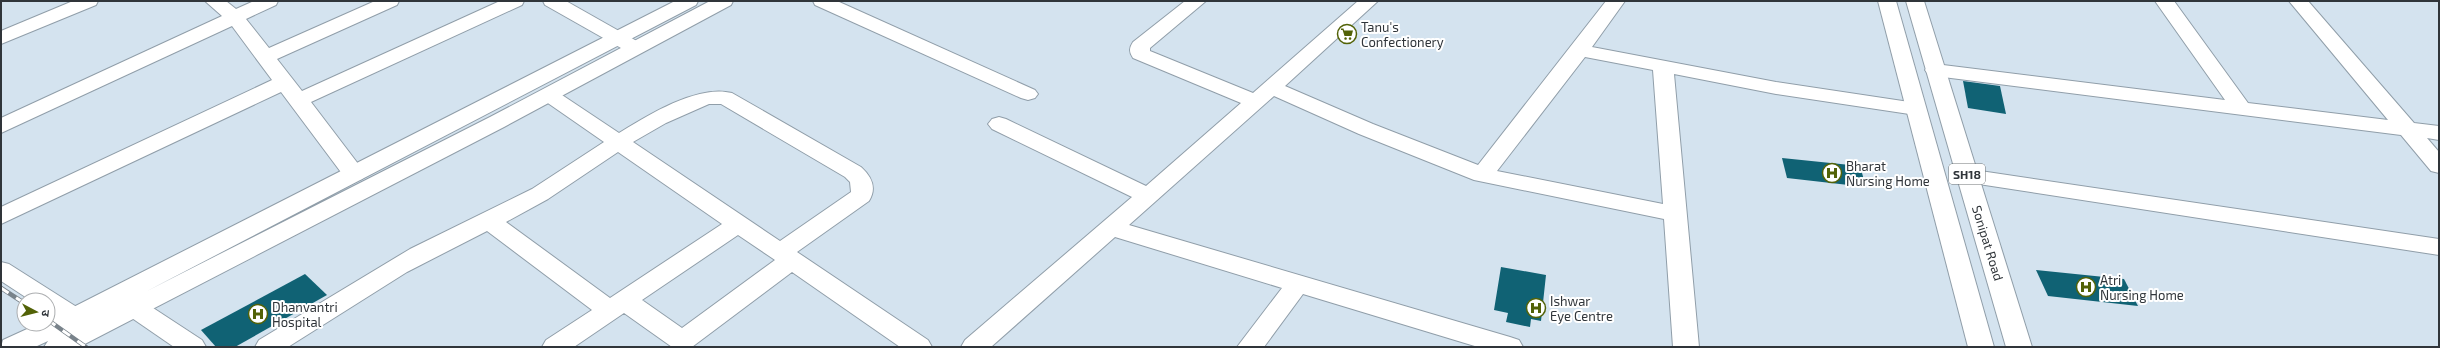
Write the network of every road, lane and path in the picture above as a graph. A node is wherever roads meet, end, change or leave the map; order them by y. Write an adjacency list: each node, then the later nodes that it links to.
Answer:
1 (89, 1): 18 (street)
2 (214, 1): 17 (street)
3 (270, 1): 17 (street)
4 (390, 1): 21 (street)
5 (515, 1): 28 (street)
6 (552, 1): 19 (street)
7 (689, 1): 19 (street)
8 (724, 1): 19 (street)
9 (822, 1): 25 (street)
10 (1197, 1): 27 (street)
11 (1369, 1): 27 (street)
12 (1616, 1): 20 (street)
13 (1886, 1): 30 (street, SH18)
14 (1915, 1): 23 (street, Sonipat Road / SH18)
15 (2164, 1): 29 (street)
16 (2298, 1): 33 (street)
17 (235, 17): 21 (street); 32 (street)
18 (1, 38)
19 (626, 43): 26 (street); 37 (street)
20 (1580, 50): 22 (street); 38 (street)
21 (266, 57): 24 (street)
22 (1663, 66): 30 (street); 41 (street)
23 (1935, 70): 29 (street); 39 (street, Sonipat Road / SH18)
24 (285, 82): 28 (street); 42 (street)
25 (1028, 94)
26 (549, 95): 35 (street); 53 (street)
27 (1264, 95): 38 (street); 40 (street)
28 (299, 100): 37 (street)
29 (2241, 108): 33 (street)
30 (1916, 109): 65 (street, SH18)
31 (999, 124): 40 (street)
32 (1, 126)
33 (2409, 130): 34 (street); 36 (street)
34 (2439, 133)
35 (618, 143): 43 (street); 44 (street); 47 (street)
36 (2439, 166)
37 (354, 174): 54 (street)
38 (1482, 175): 41 (street)
39 (1968, 176): 46 (street); 66 (street, Sonipat Road / SH18)
40 (1148, 196): 45 (street)
41 (1675, 214): 64 (street)
42 (1, 216)
43 (488, 220): 52 (street); 58 (street)
44 (738, 224): 47 (street); 52 (street)
45 (1111, 228): 49 (street); 61 (street)
46 (2439, 247)
47 (786, 256): 52 (street); 60 (street)
48 (1, 270): 50 (street)
49 (1298, 284): 62 (street); 63 (street)
50 (35, 292)
51 (56, 305): 54 (street)
52 (617, 305): 59 (street)
53 (135, 308): 56 (street); 57 (street)
54 (74, 317): 55 (street)
55 (12, 347)
56 (57, 347)
57 (193, 347)
58 (268, 347)
59 (555, 347)
60 (919, 347)
61 (974, 347)
62 (1250, 347)
63 (1510, 347)
64 (1686, 347)
65 (1981, 347)
66 (2019, 347)

